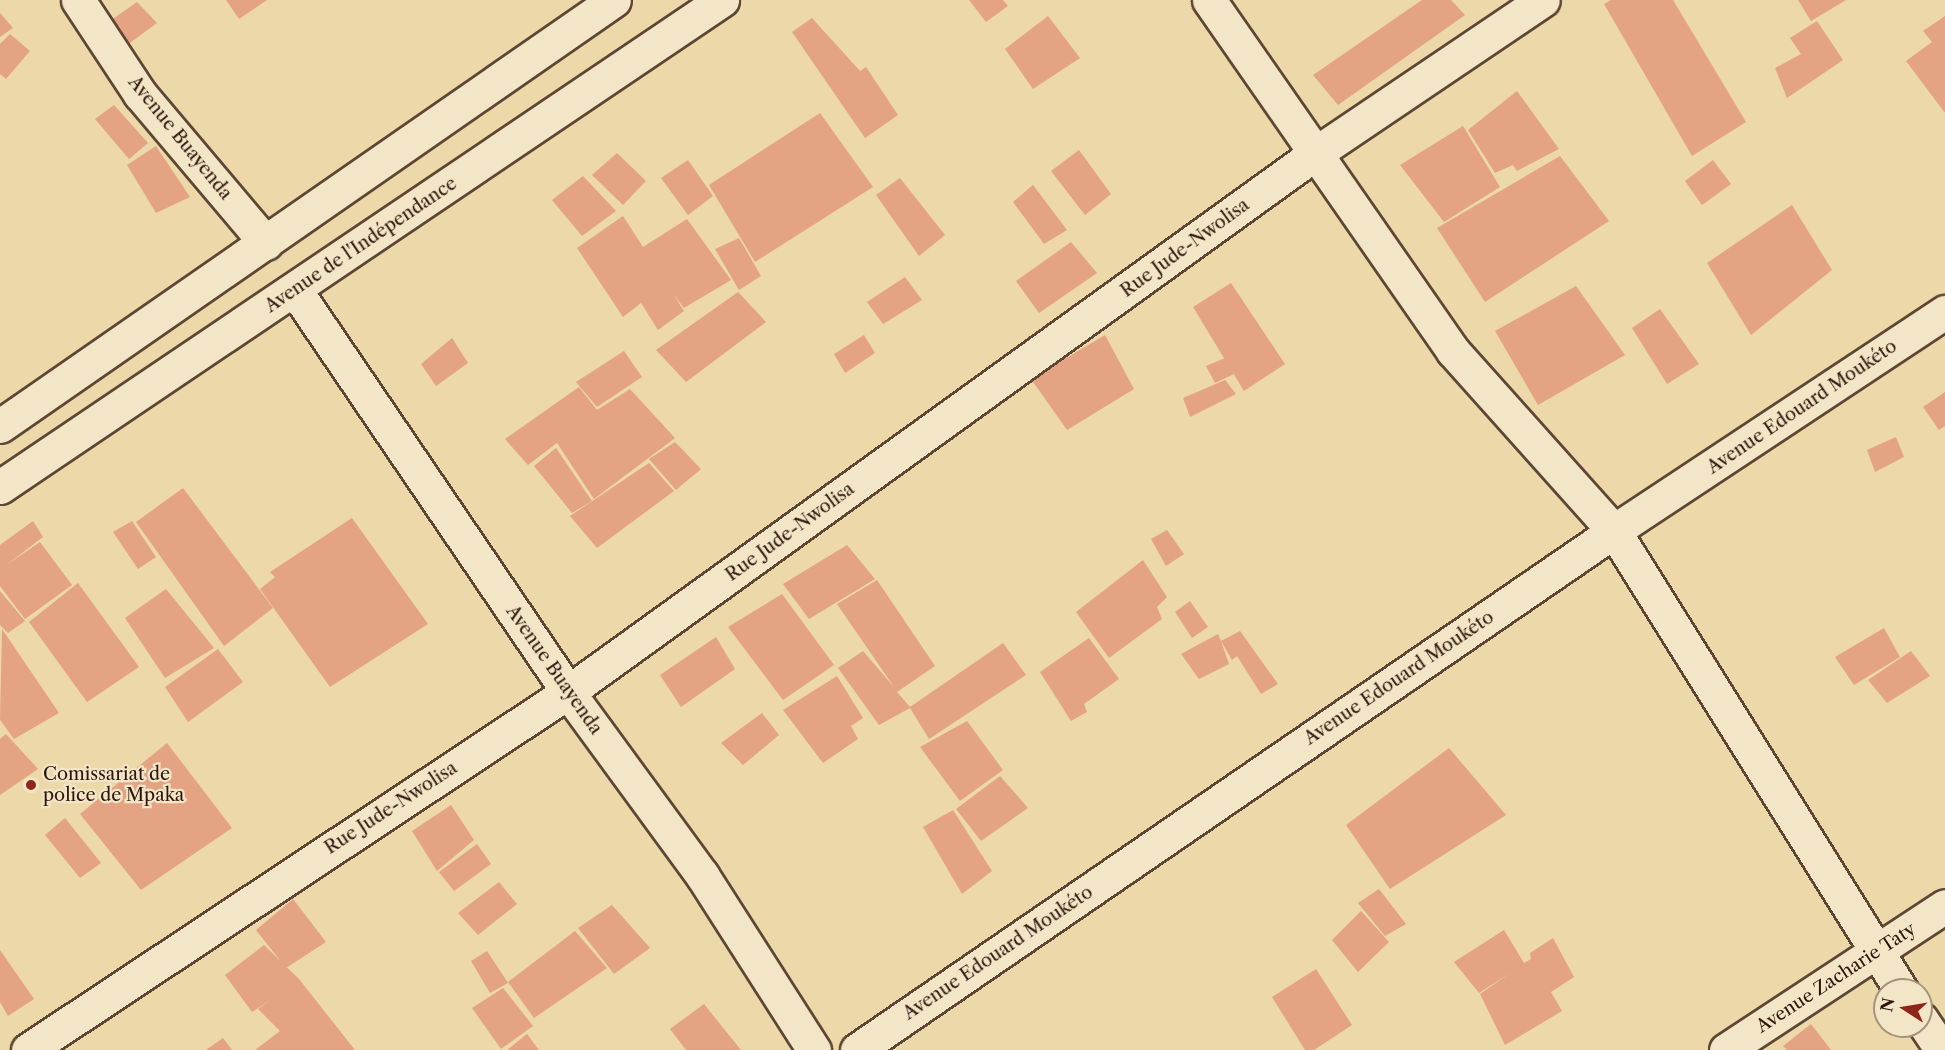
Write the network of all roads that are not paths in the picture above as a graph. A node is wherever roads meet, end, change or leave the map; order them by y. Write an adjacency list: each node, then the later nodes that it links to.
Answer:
1 (78, 0): 7 (street, Avenue Buayenda)
2 (615, 0): 7 (street)
3 (722, 0): 8 (street, Avenue de l'Indépendance)
4 (1209, 0): 6 (street)
5 (1543, 0): 6 (street, Rue Jude-Nwolisa)
6 (1313, 155): 12 (street); 13 (street, Rue Jude-Nwolisa)
7 (266, 243): 10 (street)
8 (295, 290): 11 (street, Avenue de l'Indépendance); 13 (street, Avenue Buayenda)
9 (1945, 312): 12 (street, Avenue Edouard Moukéto)
10 (0, 426)
11 (0, 487)
12 (1614, 531): 15 (street); 20 (street, Avenue Edouard Moukéto)
13 (568, 692): 18 (street, Rue Jude-Nwolisa); 19 (street, Avenue Buayenda)
14 (1945, 906): 15 (street, Avenue Zacharie Taty)
15 (1876, 954): 16 (street); 21 (street, Avenue Zacharie Taty)
16 (1893, 978)
17 (1933, 1037): 22 (street)
18 (28, 1050)
19 (814, 1050)
20 (857, 1050)
21 (1726, 1050)
22 (1942, 1050)

